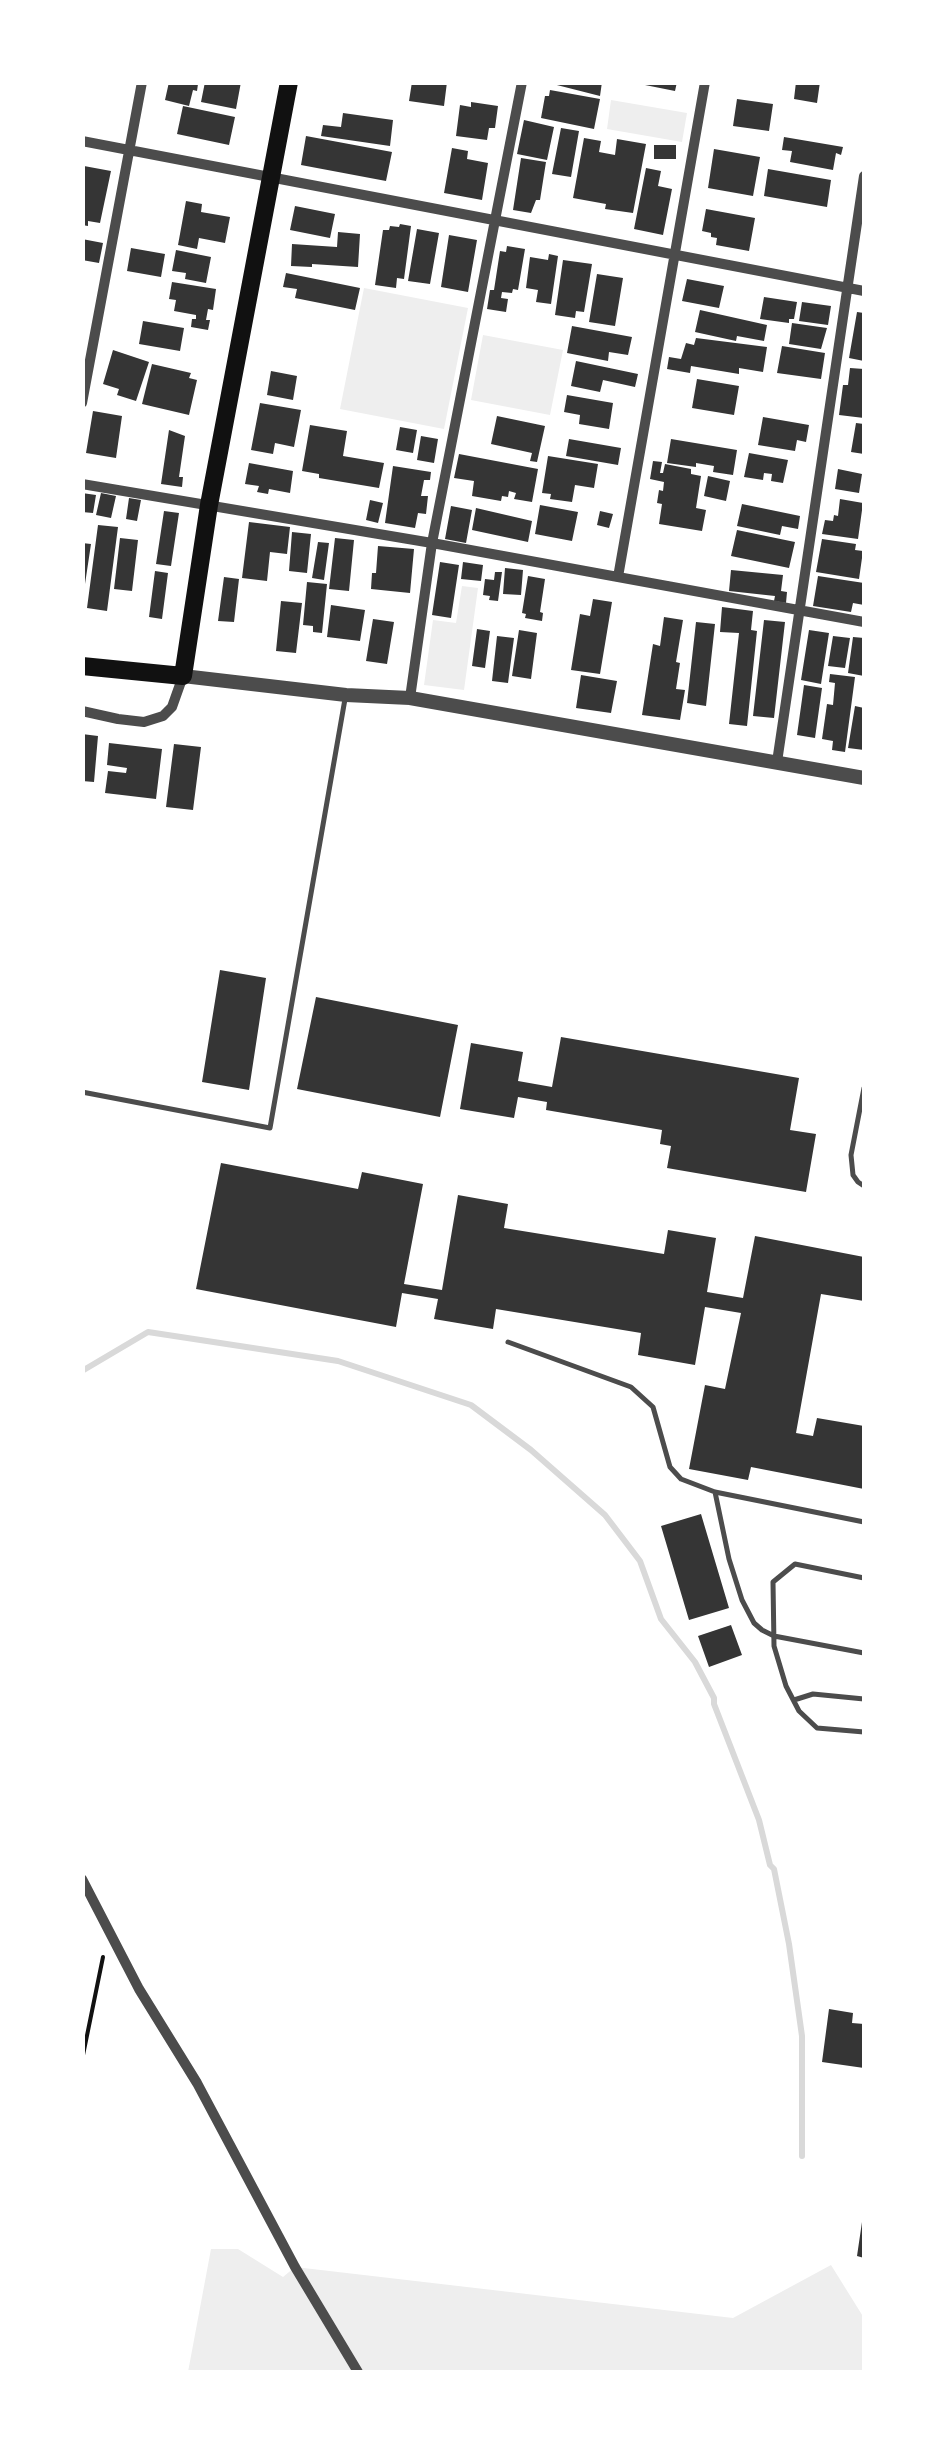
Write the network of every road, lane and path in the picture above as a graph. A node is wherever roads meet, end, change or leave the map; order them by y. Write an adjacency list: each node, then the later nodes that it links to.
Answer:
1 (142, 82): 6 (street)
2 (289, 82): 8 (main road)
3 (522, 82): 9 (street)
4 (705, 82): 10 (street)
5 (82, 142): 6 (street)
6 (130, 150): 8 (street); 13 (street)
7 (864, 176): 11 (street)
8 (272, 177): 9 (street); 16 (main road)
9 (494, 220): 10 (street); 17 (street)
10 (676, 255): 11 (street); 18 (street)
11 (848, 288): 12 (street); 19 (street)
12 (864, 291)
13 (88, 337): 14 (street)
14 (83, 400)
15 (82, 484): 16 (street)
16 (209, 505): 17 (street); 22 (main road)
17 (432, 544): 18 (street); 24 (street)
18 (618, 577): 19 (street)
19 (800, 610): 20 (street); 26 (street)
20 (864, 622)
21 (82, 666): 22 (main road)
22 (183, 676): 23 (street); 25 (street)
23 (346, 695): 24 (street); 29 (lane)
24 (410, 698): 26 (street)
25 (82, 711)
26 (777, 762): 27 (street)
27 (864, 778)
28 (864, 1088): 30 (lane)
29 (82, 1092)
30 (864, 1186)
31 (508, 1342): 32 (lane)
32 (715, 1492): 33 (lane); 35 (lane)
33 (864, 1522)
34 (864, 1578): 35 (lane)
35 (774, 1636): 36 (lane); 38 (lane)
36 (864, 1653)
37 (864, 1699): 38 (lane)
38 (793, 1700): 39 (lane)
39 (864, 1732)
40 (82, 1879): 41 (street)
41 (108, 1929): 42 (path); 43 (street)
42 (82, 2060)
43 (358, 2372)

